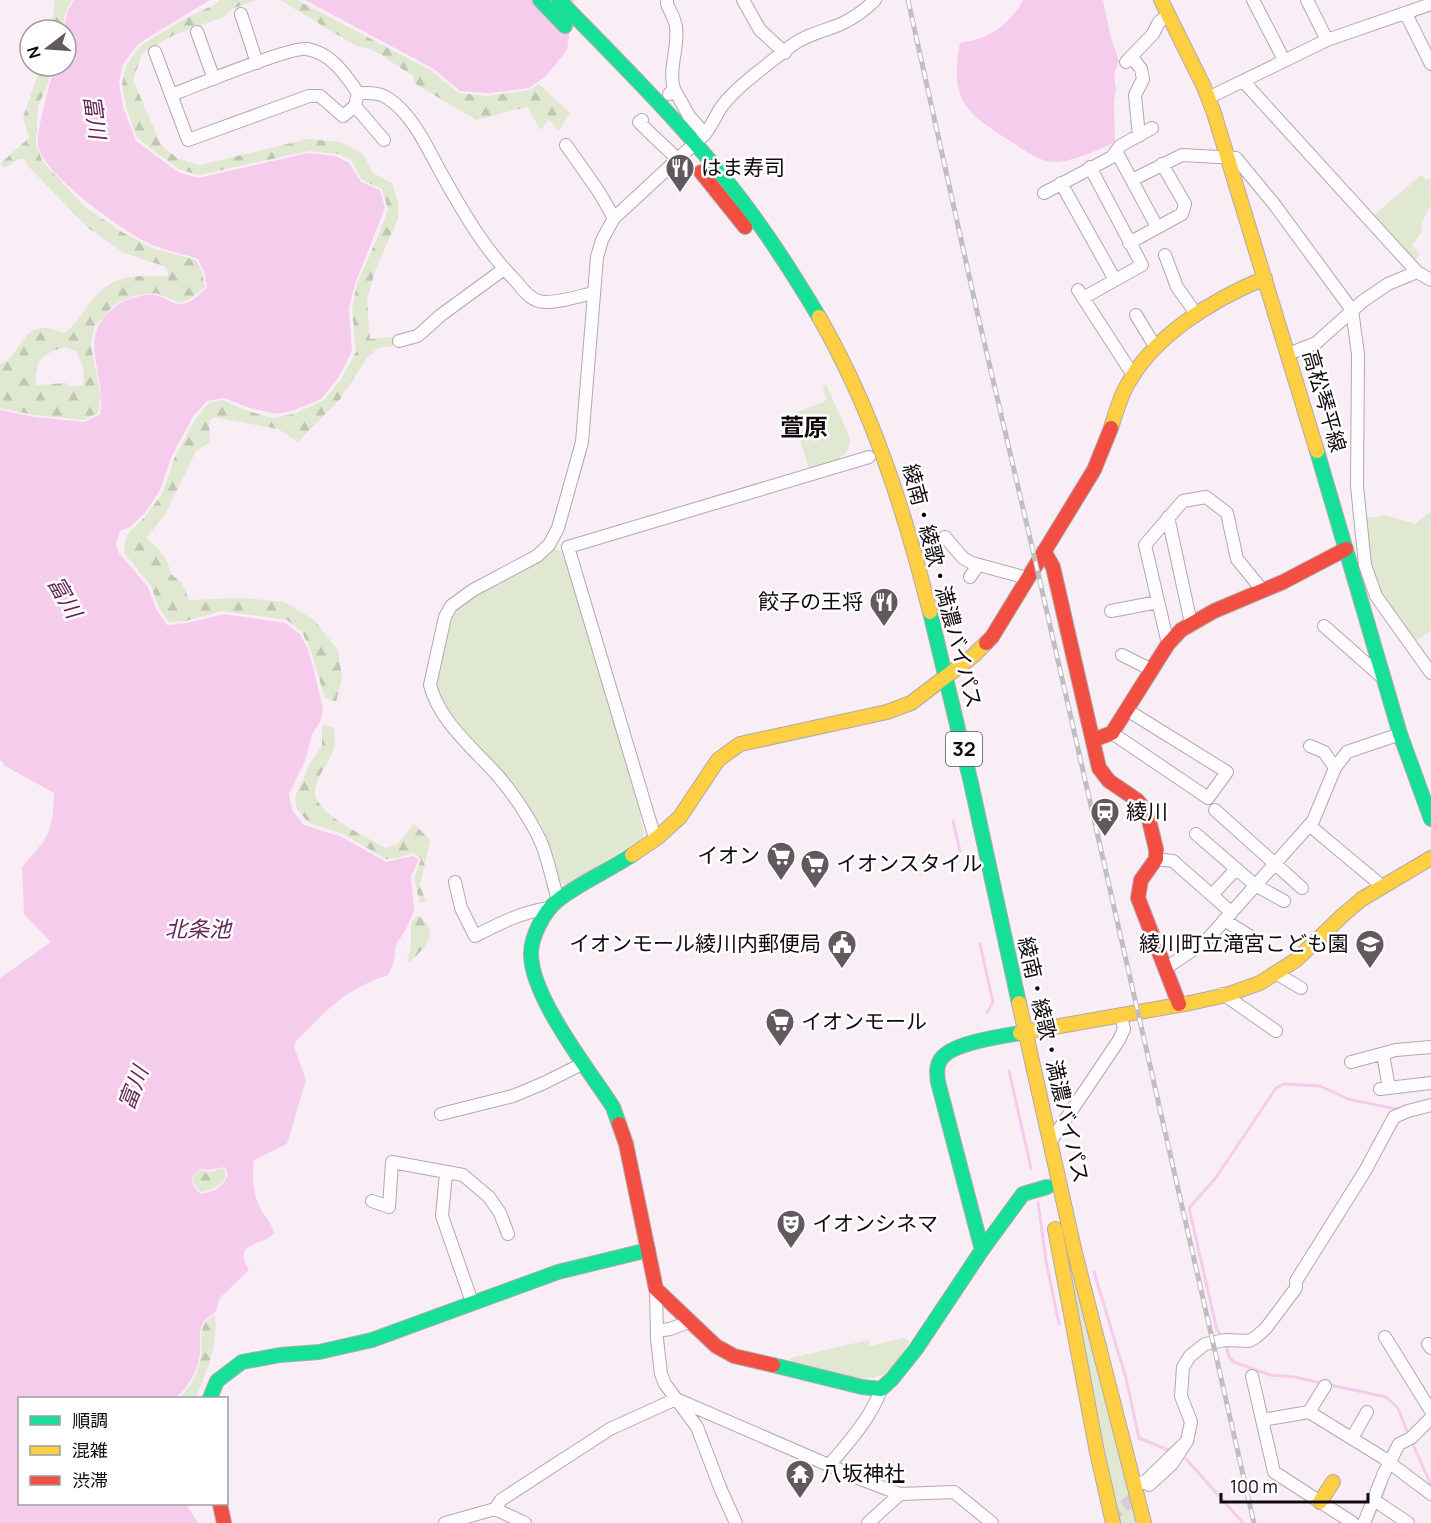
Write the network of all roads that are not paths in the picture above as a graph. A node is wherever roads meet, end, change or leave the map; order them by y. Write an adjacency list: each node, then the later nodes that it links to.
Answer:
1 (540, 0): 17 (main road, 綾南・綾歌・満濃バイパス / 32)
2 (559, 0): 17 (main road, 綾南・綾歌・満濃バイパス / 32)
3 (667, 0): 29 (street)
4 (743, 0): 16 (street)
5 (875, 0): 16 (street)
6 (1161, 0): 12 (main road, 高松琴平線)
7 (1253, 0): 18 (street)
8 (1307, 0): 14 (street)
9 (1431, 4): 11 (street)
10 (241, 14): 19 (street)
11 (1406, 14): 14 (street); 20 (street)
12 (1168, 15): 25 (main road, 高松琴平線); 30 (street)
13 (197, 32): 21 (street)
14 (1327, 40): 18 (street)
15 (154, 52): 24 (street)
16 (785, 53): 29 (street)
17 (606, 57): 34 (main road, 綾南・綾歌・満濃バイパス / 32)
18 (1284, 60): 22 (street)
19 (257, 63): 21 (street); 23 (street)
20 (1431, 64)
21 (214, 79): 24 (street)
22 (1244, 82): 25 (street); 46 (street)
23 (358, 93): 26 (street); 45 (street)
24 (171, 95): 26 (street)
25 (1208, 98): 35 (main road, 高松琴平線)
26 (355, 106): 31 (street)
27 (642, 120): 34 (street)
28 (1152, 128): 30 (street)
29 (705, 134): 34 (street)
30 (1139, 136): 33 (street)
31 (384, 140)
32 (566, 145): 41 (street)
33 (1116, 151): 37 (street); 38 (street)
34 (686, 153): 41 (street); 58 (main road, 綾南・綾歌・満濃バイパス / 32); 76 (main road, 綾南・綾歌・満濃バイパス / 32)
35 (1227, 157): 36 (street); 47 (main road, 高松琴平線); 51 (street)
36 (1162, 164): 38 (street); 42 (street)
37 (1090, 167): 39 (street); 43 (street)
38 (1132, 180): 42 (street)
39 (1061, 183): 40 (street); 48 (street)
40 (1044, 193)
41 (614, 218): 50 (street)
42 (1157, 227): 43 (street)
43 (1129, 243): 48 (street)
44 (1171, 260): 53 (street)
45 (504, 269): 50 (street); 54 (street)
46 (1417, 272): 49 (street); 51 (street)
47 (1265, 278): 53 (main road); 56 (main road, 高松琴平線)
48 (1115, 280): 57 (street)
49 (1431, 280)
50 (593, 292): 99 (street)
51 (1352, 310): 56 (street); 74 (street)
52 (1136, 315): 55 (street)
53 (1197, 315): 55 (main road)
54 (399, 341)
55 (1156, 348): 57 (main road)
56 (1288, 354): 61 (main road, 高松琴平線)
57 (1133, 375): 62 (main road)
58 (869, 457): 76 (main road, 綾南・綾歌・満濃バイパス / 32); 88 (street)
59 (1168, 518): 66 (street); 67 (street); 69 (street)
60 (945, 537): 63 (street)
61 (1346, 549): 66 (main road); 75 (main road, 高松琴平線)
62 (1044, 551): 65 (main road); 80 (main road)
63 (978, 565): 64 (street); 65 (street)
64 (970, 577)
65 (1027, 578): 76 (main road)
66 (1263, 591): 69 (main road)
67 (1158, 602): 68 (street); 71 (street)
68 (1111, 611)
69 (1191, 623): 71 (main road)
70 (1324, 626): 75 (street)
71 (1168, 644): 73 (main road)
72 (1122, 655): 73 (street)
73 (1152, 670): 77 (main road)
74 (1431, 673)
75 (1384, 679): 79 (main road, 高松琴平線)
76 (941, 680): 83 (main road, 綾南・綾歌・満濃バイパス / 32); 88 (main road); 110 (main road, 綾南・綾歌・満濃バイパス / 32)
77 (1127, 710): 78 (main road); 78 (street)
78 (1112, 734): 80 (main road)
79 (1401, 734): 82 (street); 85 (main road, 高松琴平線)
80 (1093, 740): 89 (main road)
81 (1310, 746): 82 (street)
82 (1335, 768): 86 (street)
83 (957, 784)
84 (1215, 810): 91 (street)
85 (1431, 819)
86 (1309, 825): 91 (street); 95 (street)
87 (1196, 834): 92 (street)
88 (655, 838): 99 (main road)
89 (1156, 858): 97 (street); 102 (main road)
90 (1431, 858): 95 (main road)
91 (1274, 864): 94 (street); 96 (street)
92 (1236, 869): 94 (street); 97 (street)
93 (455, 882): 99 (street)
94 (1255, 885): 98 (street); 100 (street)
95 (1382, 886): 103 (main road)
96 (1302, 888)
97 (1212, 895): 100 (street)
98 (1284, 901)
99 (554, 904): 114 (main road)
100 (1228, 916): 101 (street); 102 (street)
101 (1256, 940)
102 (1166, 968): 106 (main road)
103 (1277, 974): 104 (street); 105 (main road)
104 (1300, 988)
105 (1223, 994): 106 (main road); 109 (street)
106 (1179, 1004): 108 (main road)
107 (1007, 1012): 110 (main road, 綾南・綾歌・満濃バイパス / 32)
108 (1121, 1016): 110 (main road); 118 (street)
109 (1276, 1031)
110 (1019, 1034): 118 (main road, 綾南・綾歌・満濃バイパス / 32); 120 (main road, 綾南・綾歌・満濃バイパス / 32); 124 (main road)
111 (1431, 1047): 112 (street)
112 (1383, 1054): 113 (street); 115 (street)
113 (1351, 1062)
114 (584, 1063): 117 (street); 123 (main road)
115 (1431, 1083)
116 (1431, 1105): 144 (street)
117 (441, 1114)
118 (1051, 1141): 144 (main road, 綾南・綾歌・満濃バイパス / 32)
119 (446, 1173): 121 (street); 122 (street); 126 (street)
120 (1047, 1187): 124 (main road); 158 (main road, 綾南・綾歌・満濃バイパス / 32)
121 (372, 1201)
122 (508, 1234)
123 (648, 1250): 125 (main road); 126 (main road)
124 (982, 1250): 132 (main road)
125 (656, 1289): 127 (main road); 128 (street)
126 (472, 1302): 133 (main road)
127 (689, 1322): 128 (street); 132 (main road)
128 (658, 1331): 134 (street)
129 (1385, 1337): 135 (street)
130 (1252, 1376): 139 (street)
131 (1325, 1386): 136 (street)
132 (881, 1389): 142 (street)
133 (210, 1397)
134 (676, 1399): 142 (street); 150 (street); 155 (street)
135 (1431, 1411)
136 (1309, 1412): 139 (street); 140 (street)
137 (1367, 1412): 140 (street)
138 (1431, 1418): 141 (street)
139 (1262, 1420): 147 (street)
140 (1352, 1438): 141 (street)
141 (1392, 1464): 146 (street); 148 (street)
142 (829, 1465): 145 (street)
143 (1333, 1482): 147 (main road)
144 (1142, 1485): 159 (main road, 綾南・綾歌・満濃バイパス / 32)
145 (900, 1494): 156 (street); 157 (street)
146 (1431, 1494)
147 (1320, 1502): 160 (street)
148 (1377, 1502): 161 (street); 162 (street)
149 (220, 1505): 152 (main road)
150 (495, 1509): 151 (street); 153 (street)
151 (507, 1518): 154 (street)
152 (224, 1523)
153 (445, 1523)
154 (525, 1523)
155 (736, 1523)
156 (868, 1523)
157 (992, 1523)
158 (1113, 1523)
159 (1144, 1523)
160 (1353, 1523)
161 (1364, 1523)
162 (1407, 1523)

